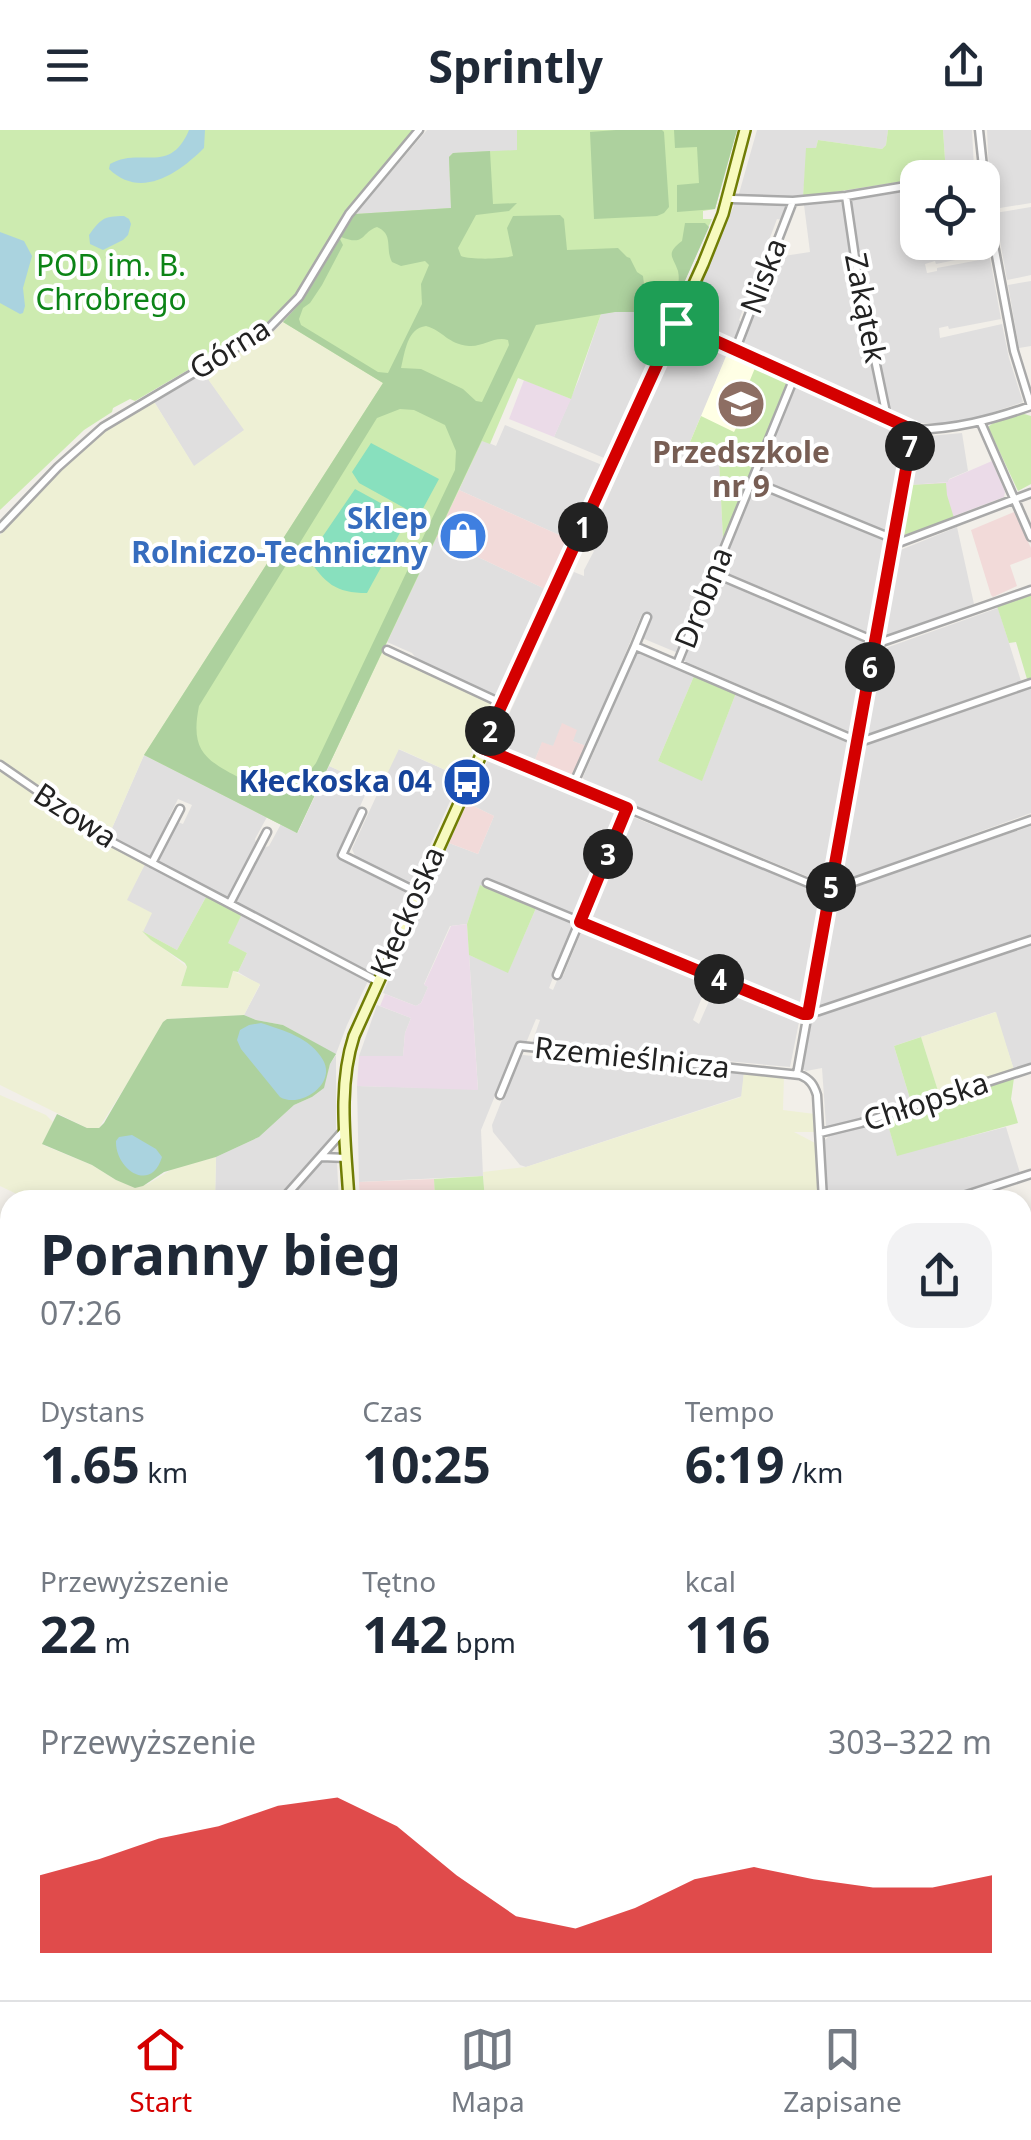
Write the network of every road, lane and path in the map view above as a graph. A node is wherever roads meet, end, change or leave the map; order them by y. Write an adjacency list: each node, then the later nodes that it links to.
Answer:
1 (419, 130): 20 (street, Górna)
2 (745, 130): 10 (main road, Kłeckoska)
3 (979, 130): 4 (street)
4 (981, 160)
5 (900, 187): 6 (street, Niska)
6 (846, 196): 8 (street, Niska); 14 (street, Zakątek)
7 (732, 199): 8 (street, Niska)
8 (794, 201): 11 (street, Niska)
9 (998, 260): 13 (street)
10 (676, 323): 11 (street); 31 (main road, Kłeckoska)
11 (735, 351): 12 (street)
12 (794, 378): 14 (street); 17 (street, Drobna)
13 (1031, 406): 15 (street)
14 (887, 418): 16 (street)
15 (981, 423): 16 (street); 19 (street)
16 (913, 430): 22 (street)
17 (752, 482): 22 (street); 23 (street, Drobna)
18 (1031, 492): 19 (street)
19 (1015, 500): 21 (street); 22 (street)
20 (0, 528)
21 (1031, 537)
22 (893, 540): 26 (street)
23 (714, 573): 26 (street); 29 (street, Drobna)
24 (1031, 590): 26 (street)
25 (646, 617): 27 (street, Drobna)
26 (875, 642): 32 (street)
27 (634, 646): 29 (street, Drobna); 35 (street, Drobna)
28 (387, 650): 31 (street)
29 (677, 664): 32 (street)
30 (1031, 683): 32 (street)
31 (503, 704): 33 (main road, Kłeckoska)
32 (857, 741): 43 (street)
33 (482, 748): 35 (street); 44 (main road, Kłeckoska)
34 (0, 765): 41 (street, Bzowa)
35 (573, 786): 36 (street)
36 (627, 808): 43 (street); 46 (street)
37 (180, 809): 41 (street, Bzowa)
38 (362, 812): 44 (street)
39 (1031, 820): 43 (street)
40 (268, 832): 45 (street)
41 (152, 863): 45 (street, Bzowa)
42 (486, 882): 46 (street)
43 (830, 890): 50 (street)
44 (418, 892): 49 (main road, Kłeckoska)
45 (230, 903): 49 (street, Bzowa)
46 (580, 922): 48 (street); 50 (street)
47 (1031, 940): 50 (street)
48 (557, 975)
49 (377, 982): 54 (main road, Kłeckoska)
50 (808, 1014): 52 (street)
51 (1031, 1068): 55 (street, Chłopska)
52 (798, 1074): 53 (street, Rzemieślnicza); 55 (street)
53 (500, 1095)
54 (346, 1129): 56 (street); 57 (main road, Kłeckoska)
55 (820, 1133): 61 (street)
56 (320, 1157): 57 (street); 59 (street)
57 (346, 1158): 60 (main road, Kłeckoska)
58 (1031, 1174): 62 (street)
59 (291, 1190)
60 (348, 1190)
61 (823, 1190)
62 (982, 1190)

